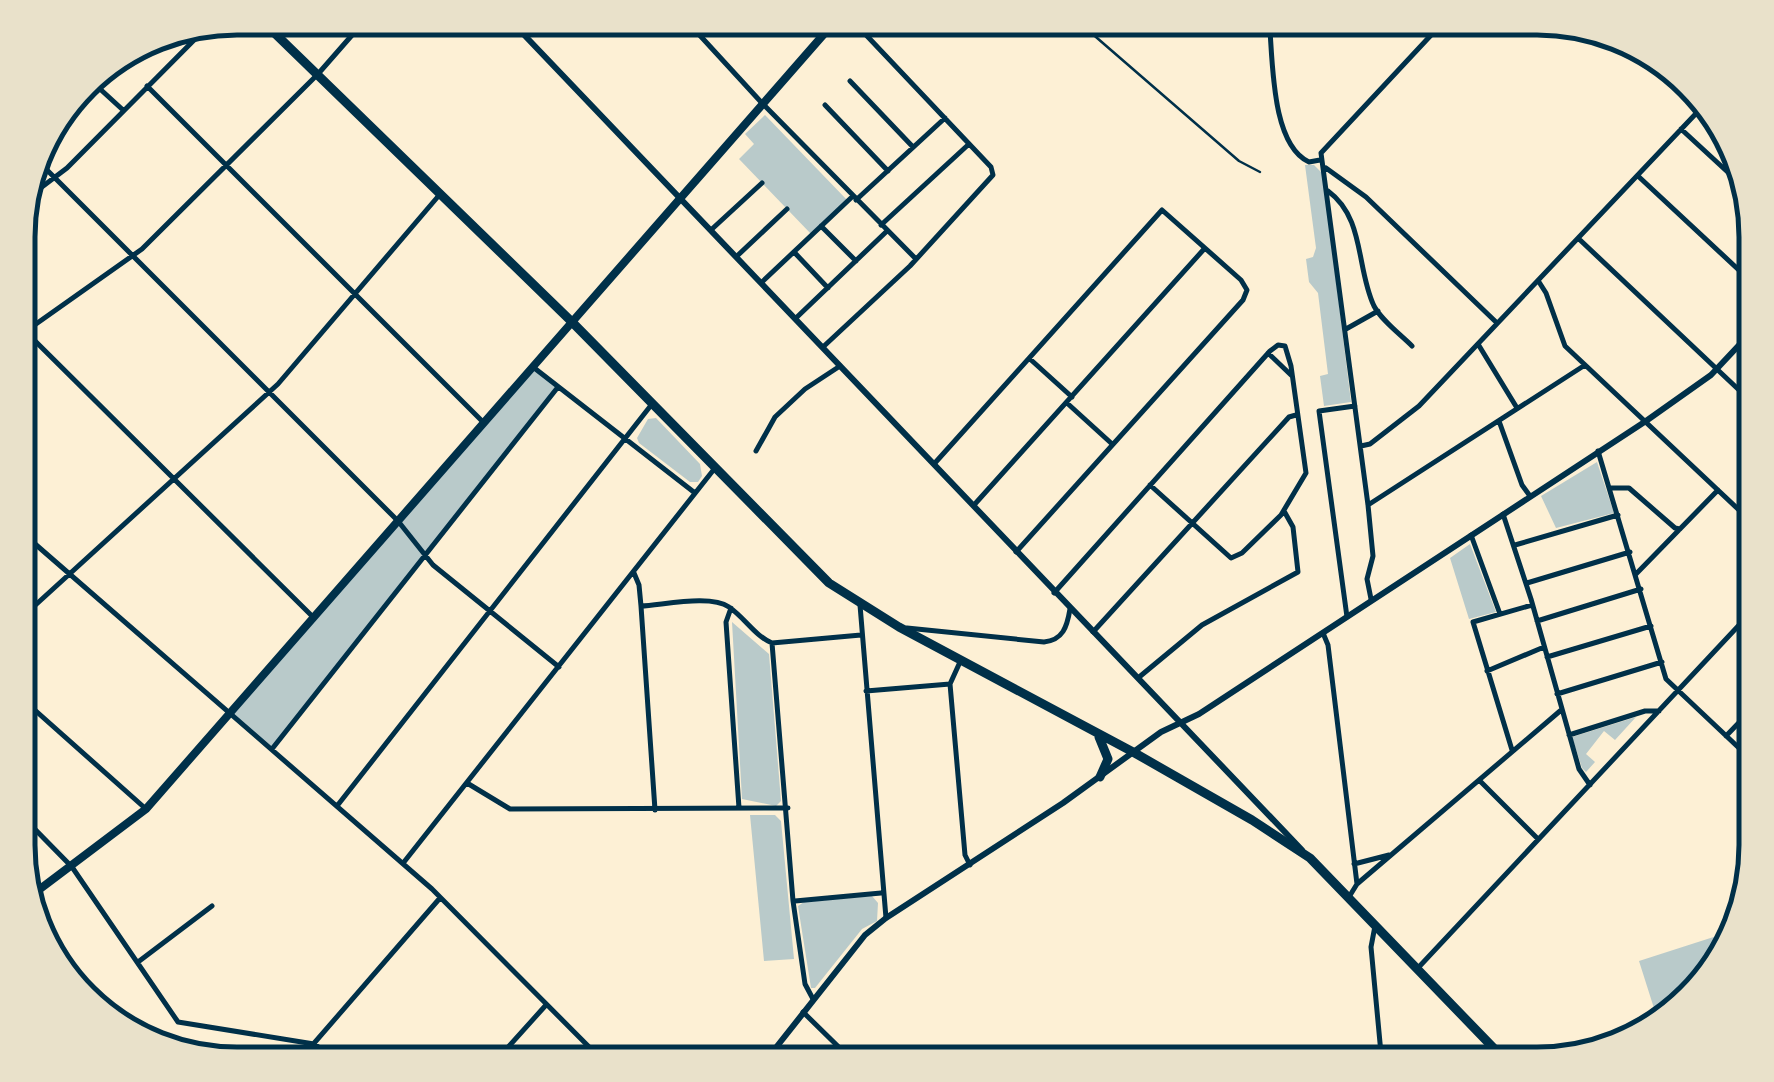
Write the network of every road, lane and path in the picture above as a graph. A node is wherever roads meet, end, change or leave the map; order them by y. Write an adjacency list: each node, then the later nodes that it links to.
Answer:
1 (277, 35): 11 (main road)
2 (352, 35): 11 (street)
3 (524, 35): 36 (street)
4 (700, 35): 15 (street)
5 (822, 35): 15 (main road)
6 (866, 35): 19 (street)
7 (1094, 35): 28 (lane)
8 (1270, 35): 23 (street)
9 (1430, 35): 23 (street)
10 (193, 40): 13 (street)
11 (318, 74): 24 (street); 35 (main road)
12 (850, 81): 22 (street)
13 (146, 86): 17 (street); 24 (street)
14 (100, 89): 17 (street)
15 (761, 102): 36 (main road); 37 (street)
16 (825, 106): 27 (street)
17 (123, 110): 31 (street)
18 (1696, 114): 20 (street)
19 (945, 118): 21 (street); 22 (street)
20 (1682, 129): 29 (street); 30 (street)
21 (970, 144): 39 (street); 48 (street)
22 (913, 147): 27 (street)
23 (1320, 160): 25 (street)
24 (227, 164): 46 (street); 54 (street)
25 (1324, 167): 34 (street); 58 (street)
26 (47, 170): 31 (street)
27 (888, 171): 37 (street)
28 (1260, 172)
29 (1728, 172)
30 (1638, 176): 43 (street); 50 (street)
31 (55, 178): 33 (street); 46 (street)
32 (762, 183): 41 (street)
33 (41, 188)
34 (1328, 191): 55 (street); 60 (street)
35 (441, 193): 54 (street); 57 (main road)
36 (679, 196): 41 (street); 57 (main road)
37 (855, 198): 39 (street); 40 (street)
38 (787, 209): 47 (street)
39 (881, 225): 42 (street)
40 (821, 226): 45 (street); 49 (street)
41 (712, 230): 47 (street)
42 (887, 231): 48 (street); 49 (street)
43 (1578, 239): 52 (street); 71 (street)
44 (1205, 248): 67 (street); 76 (street); 85 (street)
45 (794, 252): 51 (street); 53 (street)
46 (132, 256): 59 (street); 75 (street)
47 (737, 256): 51 (street)
48 (915, 258): 65 (street)
49 (856, 261): 53 (street)
50 (1739, 270)
51 (762, 282): 56 (street)
52 (1538, 282): 58 (street); 68 (street)
53 (828, 288): 56 (street)
54 (355, 293): 75 (street); 83 (street)
55 (1378, 311): 60 (street); 63 (street)
56 (796, 318): 65 (street)
57 (572, 322): 69 (main road); 77 (main road)
58 (1498, 323): 61 (street)
59 (35, 324)
60 (1346, 328): 78 (street)
61 (1478, 344): 79 (street); 86 (street)
62 (35, 345): 91 (street)
63 (1412, 346)
64 (1739, 346): 71 (street)
65 (823, 347): 70 (street)
66 (1268, 353): 72 (street); 72 (street); 92 (street)
67 (1030, 359): 76 (street); 89 (street)
68 (1586, 365): 79 (street); 81 (street)
69 (533, 366): 73 (street); 83 (main road)
70 (840, 366): 87 (street); 89 (street)
71 (1717, 370): 74 (street); 81 (street)
72 (1292, 376): 80 (street)
73 (558, 387): 84 (street); 111 (street)
74 (1739, 390)
75 (269, 393): 91 (street); 103 (street)
76 (1070, 400): 85 (street); 97 (street)
77 (652, 404): 84 (street); 90 (main road)
78 (1355, 406): 86 (street); 127 (street)
79 (1517, 408): 82 (street)
80 (1296, 416): 100 (street); 104 (street)
81 (1646, 420): 88 (street); 94 (street)
82 (1499, 421): 96 (street); 98 (street)
83 (484, 423): 103 (main road)
84 (627, 438): 95 (street); 125 (street)
85 (1111, 443): 109 (street)
86 (1360, 446): 98 (street)
87 (756, 451)
88 (1598, 451): 93 (street); 96 (street)
89 (934, 464): 97 (street)
90 (715, 468): 95 (street); 119 (main road)
91 (176, 479): 113 (street); 128 (street)
92 (1150, 485): 104 (street); 117 (street)
93 (1610, 488): 102 (street); 105 (street)
94 (1718, 490): 99 (street); 105 (street)
95 (695, 493): 112 (street)
96 (1530, 496): 101 (street)
97 (974, 505): 109 (street)
98 (1368, 506): 118 (street)
99 (1739, 510)
100 (1284, 511): 104 (street); 143 (street)
101 (1504, 514): 106 (street); 108 (street)
102 (1618, 515): 108 (street); 110 (street)
103 (398, 521): 111 (street); 128 (main road)
104 (1192, 524): 133 (street)
105 (1680, 530): 114 (street)
106 (1471, 536): 118 (street); 126 (street)
107 (35, 544): 113 (street)
108 (1515, 545): 115 (street)
109 (1016, 552): 117 (street)
110 (1630, 552): 114 (street); 115 (street)
111 (424, 556): 125 (street); 158 (street)
112 (634, 573): 122 (street); 141 (street)
113 (70, 574): 121 (street); 151 (street)
114 (1636, 574): 116 (street)
115 (1526, 583): 120 (street)
116 (1641, 589): 129 (street); 130 (street)
117 (1054, 593): 124 (street)
118 (1371, 599): 127 (street)
119 (860, 604): 132 (main road); 135 (street)
120 (1532, 605): 126 (street); 129 (street)
121 (35, 606)
122 (642, 606): 123 (street); 168 (street)
123 (731, 608): 136 (street); 169 (street)
124 (1070, 610): 132 (street); 133 (street)
125 (491, 612): 141 (street); 165 (street)
126 (1500, 614): 142 (street)
127 (1347, 616): 134 (street)
128 (313, 617): 151 (main road)
129 (1536, 621): 137 (street)
130 (1652, 626): 138 (street); 140 (street)
131 (1739, 626): 146 (street)
132 (899, 627): 139 (main road)
133 (1093, 632): 143 (street)
134 (1323, 633): 152 (street); 176 (street)
135 (861, 635): 136 (street); 145 (street)
136 (772, 643): 166 (street)
137 (1544, 647): 138 (street); 142 (street)
138 (1547, 658): 147 (street)
139 (960, 662): 144 (street); 154 (main road)
140 (1662, 662): 146 (street); 147 (street)
141 (559, 666): 163 (street)
142 (1487, 671): 159 (street)
143 (1137, 678): 152 (street)
144 (950, 684): 145 (street); 175 (street)
145 (866, 691): 180 (street)
146 (1678, 691): 150 (street); 156 (street)
147 (1557, 694): 149 (street)
148 (35, 710): 167 (street)
149 (1562, 710): 155 (street); 159 (street)
150 (1659, 712): 155 (street); 164 (street)
151 (230, 714): 158 (street); 167 (main road)
152 (1179, 723): 160 (street); 173 (street)
153 (1739, 723): 156 (street)
154 (1097, 735): 160 (main road); 161 (main road)
155 (1569, 735): 164 (street)
156 (1726, 736): 157 (street)
157 (1739, 748)
158 (271, 750): 165 (street)
159 (1512, 750): 162 (street)
160 (1133, 752): 161 (street); 173 (main road)
161 (1100, 778): 175 (street)
162 (1480, 781): 171 (street); 172 (street)
163 (467, 782): 168 (street); 174 (street)
164 (1590, 785): 171 (street)
165 (337, 806): 174 (street)
166 (788, 808): 169 (street); 183 (street)
167 (146, 809): 177 (main road)
168 (655, 810): 169 (street)
169 (740, 810)
170 (35, 829): 177 (street)
171 (1538, 840): 188 (street)
172 (1392, 854): 176 (street); 178 (street)
173 (1310, 858): 181 (main road)
174 (404, 864): 182 (street)
175 (970, 864): 185 (street)
176 (1354, 864): 178 (street)
177 (72, 867): 179 (main road); 187 (street)
178 (1357, 884): 181 (street)
179 (40, 889)
180 (881, 893): 183 (street); 185 (street)
181 (1349, 897): 186 (main road)
182 (440, 898): 190 (street); 192 (street)
183 (794, 901): 189 (street)
184 (212, 906): 187 (street)
185 (886, 918): 189 (street)
186 (1374, 926): 188 (main road); 199 (street)
187 (138, 962): 192 (street)
188 (1418, 970): 200 (main road)
189 (813, 999): 191 (street)
190 (546, 1005): 195 (street); 196 (street)
191 (803, 1012): 197 (street); 198 (street)
192 (314, 1044): 193 (street); 194 (street)
193 (311, 1047)
194 (318, 1047)
195 (508, 1047)
196 (589, 1047)
197 (776, 1047)
198 (839, 1047)
199 (1380, 1047)
200 (1493, 1047)

